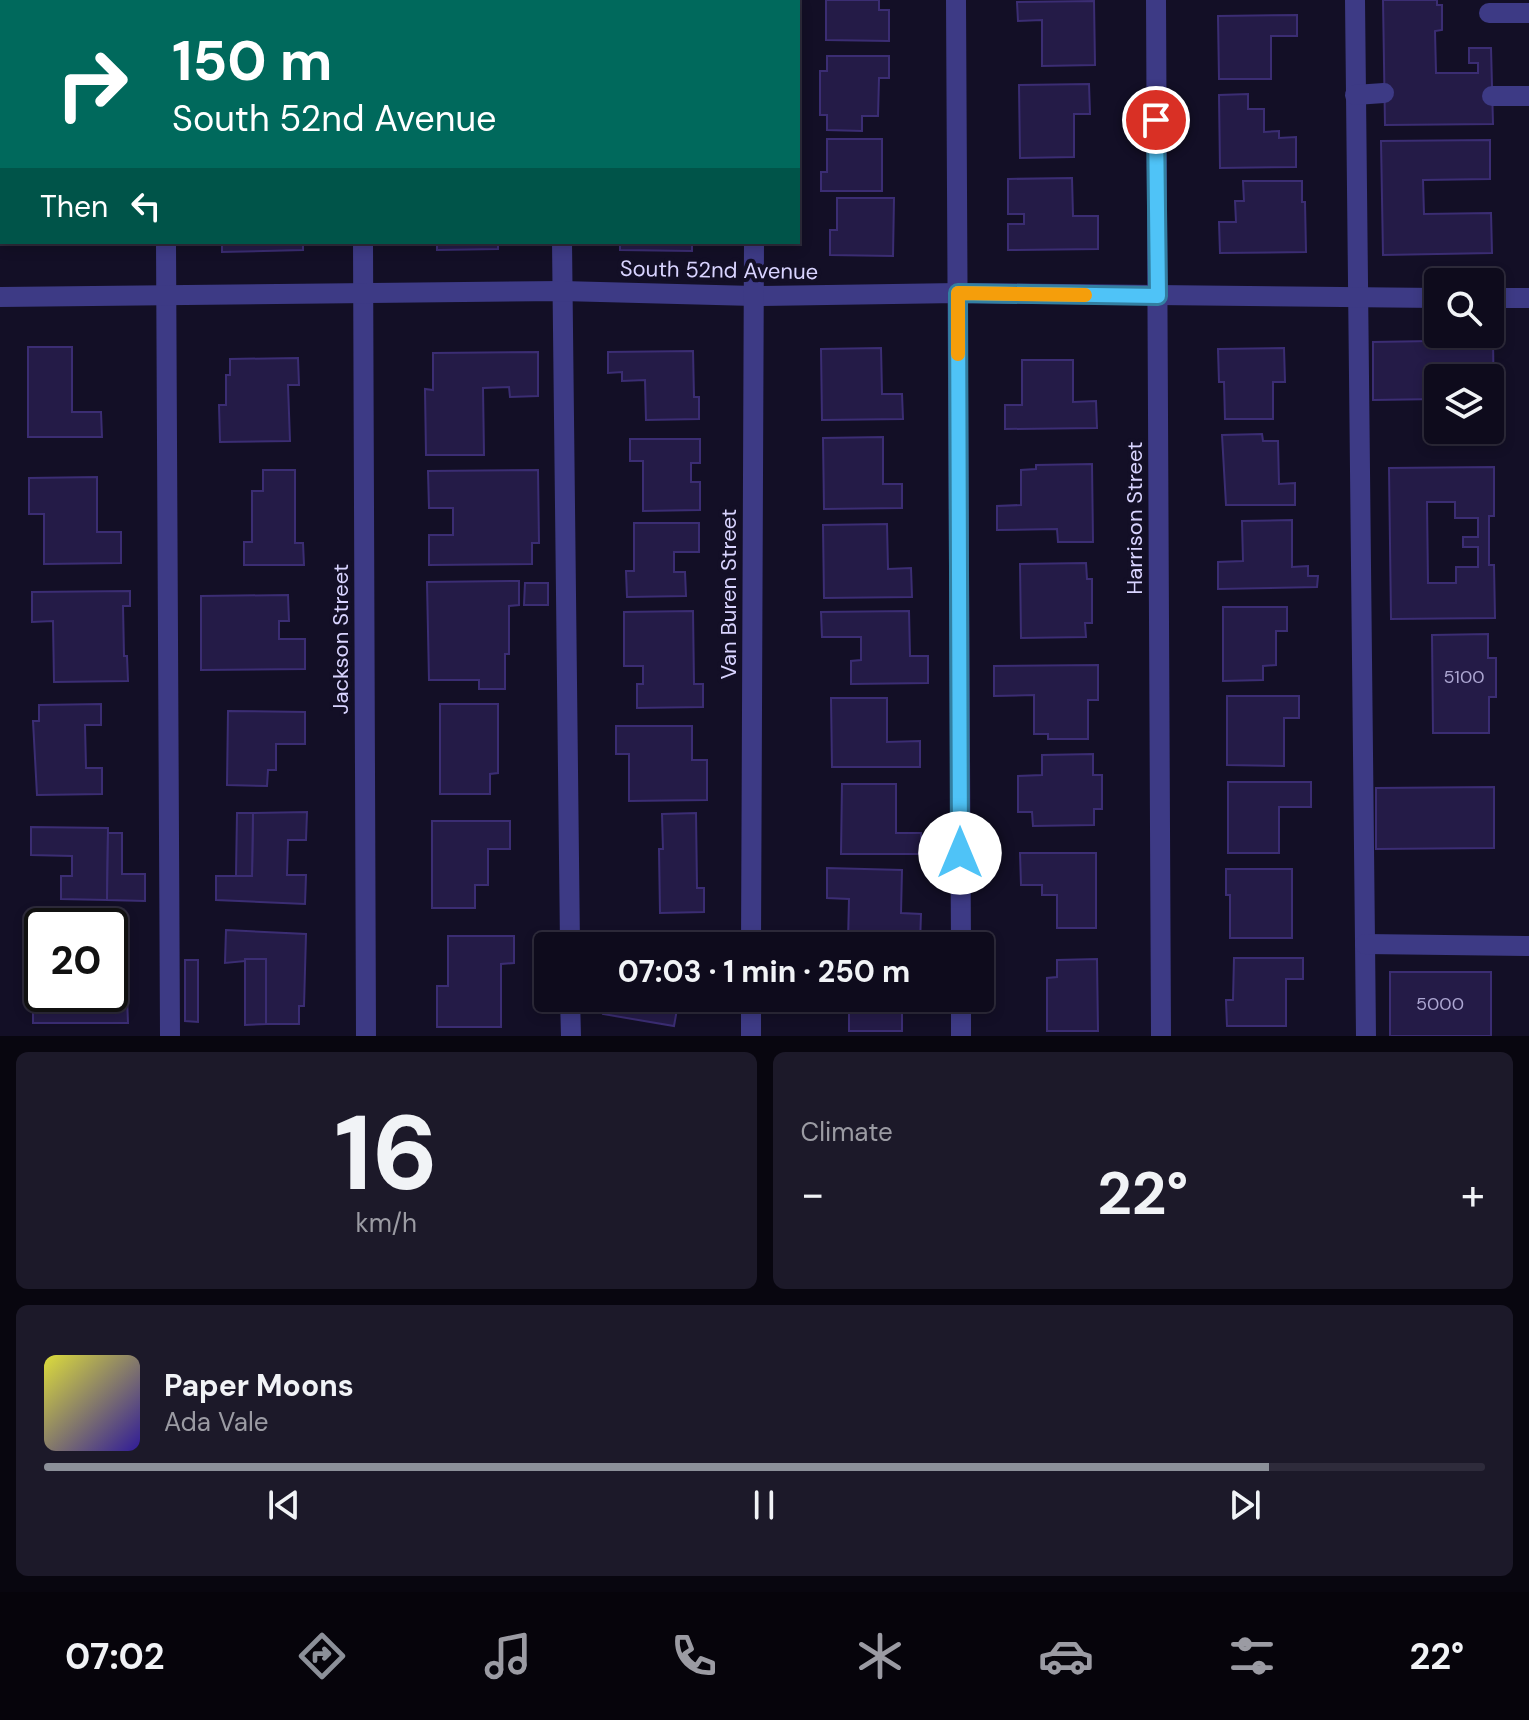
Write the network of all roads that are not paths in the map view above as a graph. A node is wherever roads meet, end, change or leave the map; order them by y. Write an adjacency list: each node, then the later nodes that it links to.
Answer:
1 (956, 0): 16 (street)
2 (1156, 0): 19 (street, Harrison Street)
3 (1355, 0): 7 (street)
4 (1489, 13): 5 (street)
5 (1529, 13)
6 (1384, 93): 7 (street)
7 (1355, 95): 21 (street)
8 (1492, 96): 9 (street)
9 (1529, 96)
10 (166, 244): 17 (street)
11 (363, 244): 15 (street, Jackson Street)
12 (562, 244): 14 (street)
13 (754, 244): 18 (street, Van Buren Street)
14 (562, 291): 15 (street, South 52nd Avenue); 18 (street, South 52nd Avenue); 25 (street)
15 (363, 293): 17 (street, South 52nd Avenue); 34 (street, Jackson Street)
16 (958, 293): 18 (street, South 52nd Avenue); 19 (street, South 52nd Avenue); 27 (street)
17 (166, 295): 20 (street, South 52nd Avenue); 33 (street)
18 (754, 296): 26 (street, Van Buren Street)
19 (1158, 296): 21 (street, South 52nd Avenue); 38 (street, Harrison Street)
20 (0, 297)
21 (1356, 297): 22 (street, South 52nd Avenue); 28 (street)
22 (1424, 298)
23 (1504, 298): 24 (street)
24 (1529, 298)
25 (570, 932)
26 (751, 932)
27 (961, 932)
28 (1365, 944): 29 (street); 39 (street)
29 (1529, 946)
30 (570, 1012): 35 (street)
31 (751, 1012): 36 (street)
32 (961, 1012): 37 (street)
33 (170, 1036)
34 (366, 1036)
35 (571, 1036)
36 (751, 1036)
37 (961, 1036)
38 (1161, 1036)
39 (1366, 1036)

